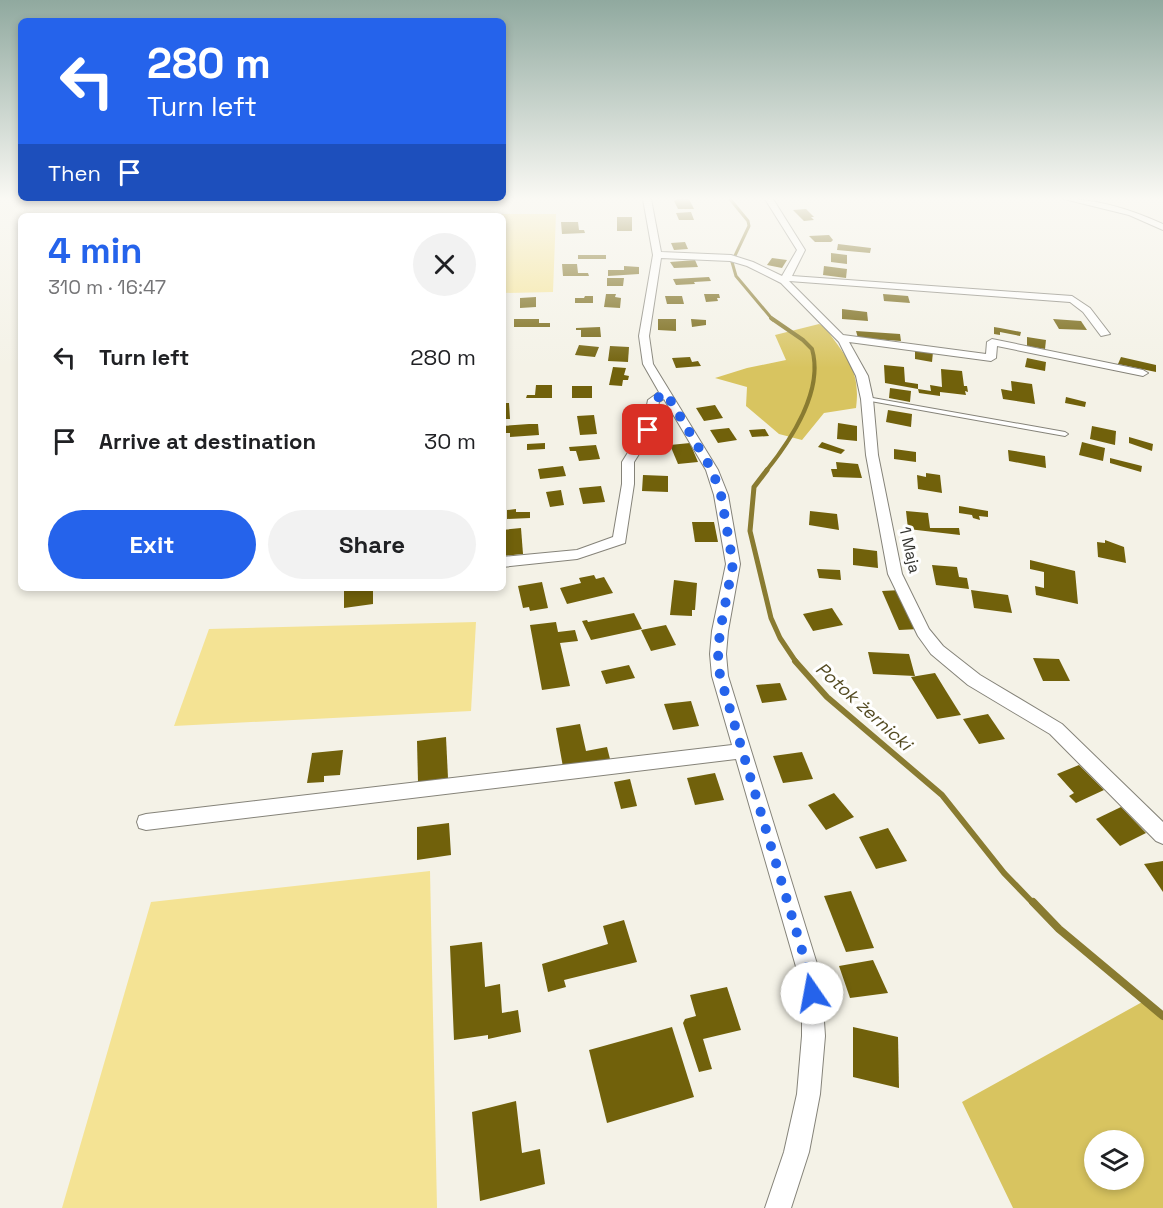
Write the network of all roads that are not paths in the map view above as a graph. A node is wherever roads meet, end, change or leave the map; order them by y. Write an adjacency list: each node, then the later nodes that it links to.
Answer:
1 (657, 255): 8 (street)
2 (666, 255): 4 (street)
3 (798, 255): 4 (street)
4 (785, 279): 5 (street); 6 (street, 1 Maja)
5 (1105, 334)
6 (840, 338): 7 (street); 9 (street, 1 Maja)
7 (1143, 373)
8 (666, 393): 11 (street); 12 (street)
9 (867, 399): 10 (lane); 14 (street, 1 Maja)
10 (1065, 434)
11 (506, 562)
12 (741, 751): 13 (street); 15 (street)
13 (146, 822)
14 (1163, 835)
15 (778, 1208)

